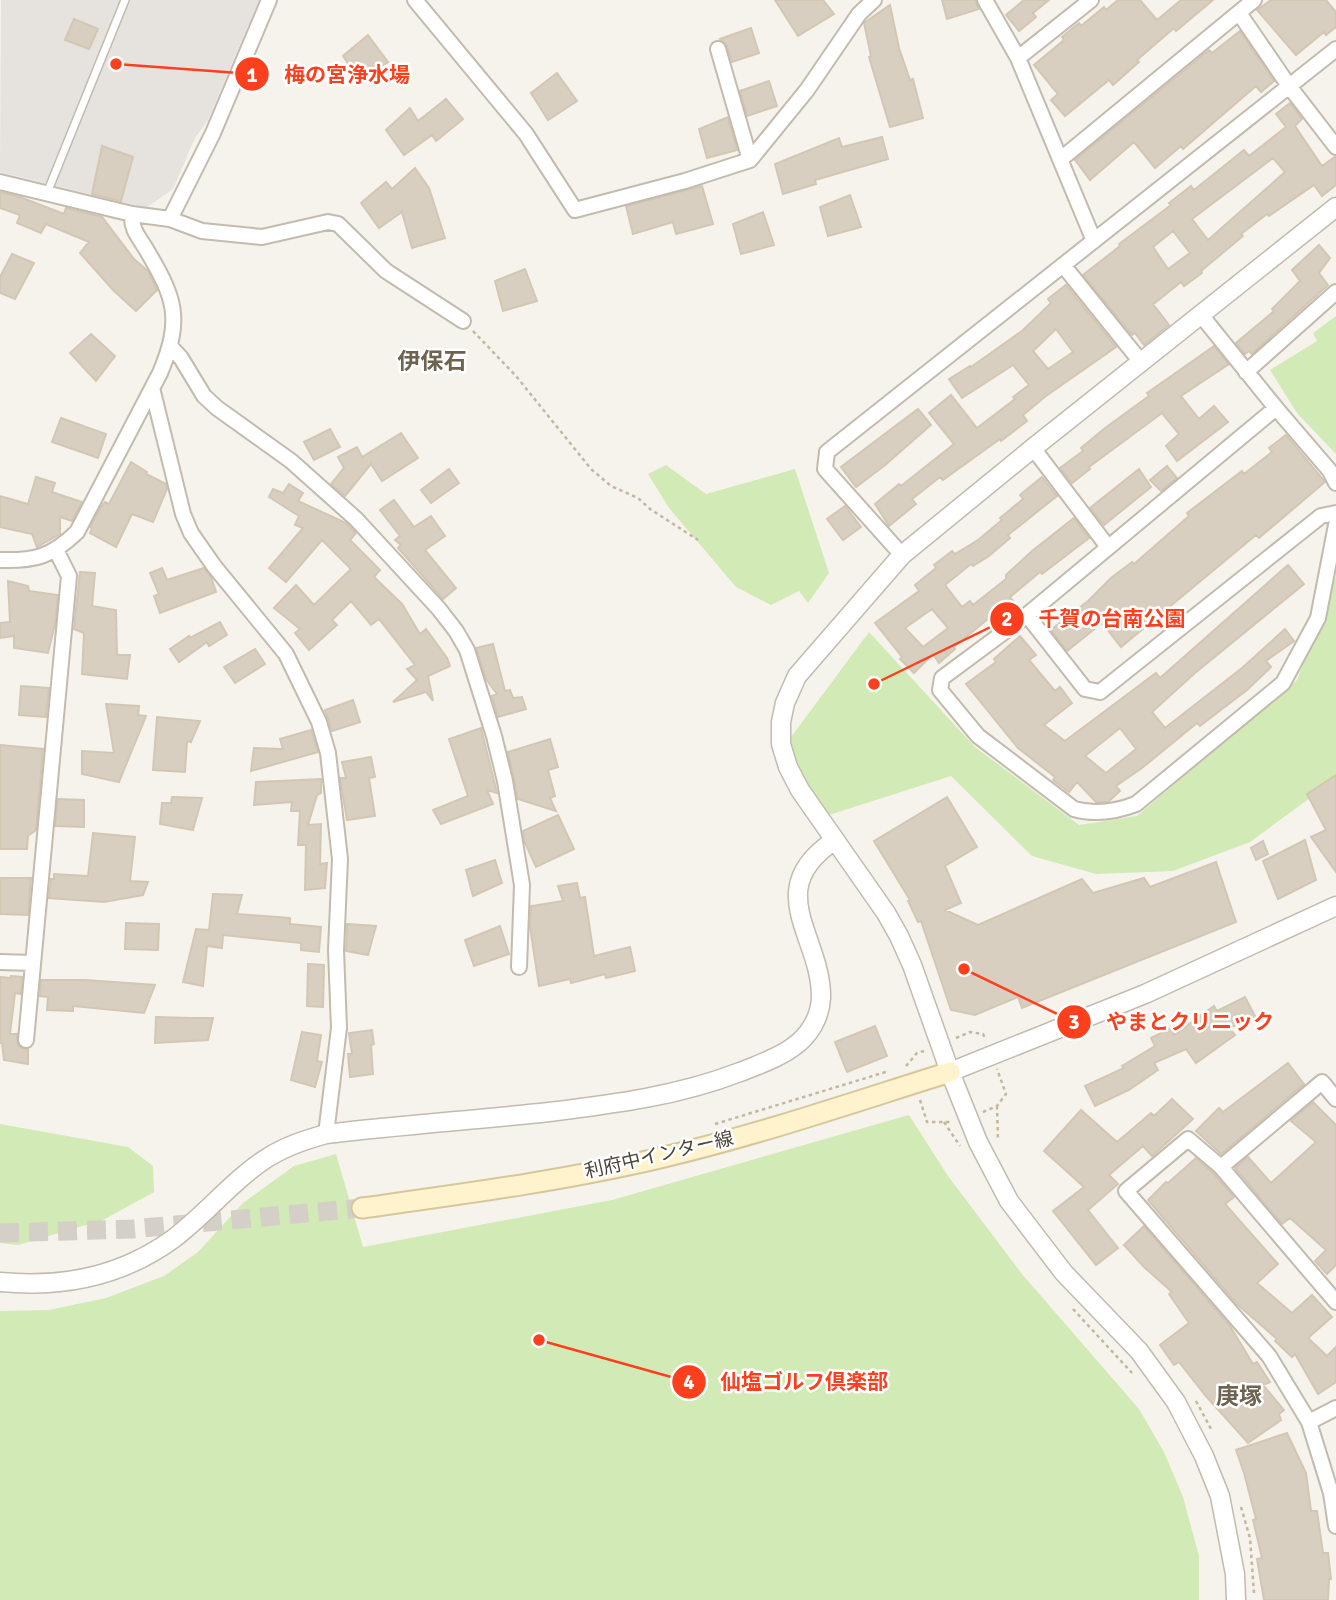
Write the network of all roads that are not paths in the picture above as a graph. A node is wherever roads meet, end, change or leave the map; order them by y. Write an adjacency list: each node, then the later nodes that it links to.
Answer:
1 (125, 0): 17 (lane)
2 (269, 0): 20 (street)
3 (415, 0): 15 (street)
4 (874, 0): 15 (street)
5 (985, 0): 11 (street)
6 (1091, 0): 11 (street)
7 (1254, 0): 8 (street)
8 (1239, 12): 12 (street); 14 (street)
9 (718, 49): 15 (street)
10 (1336, 49): 12 (street)
11 (1018, 58): 14 (street)
12 (1289, 86): 13 (street); 21 (street)
13 (1336, 148)
14 (1061, 159): 21 (street)
15 (750, 160)
16 (0, 182): 17 (street)
17 (47, 194): 19 (street)
18 (1336, 207): 24 (street)
19 (132, 214): 20 (street); 26 (street)
20 (170, 219): 25 (street)
21 (1094, 241): 22 (street)
22 (1063, 265): 27 (street); 37 (street)
23 (1336, 292): 28 (street)
24 (1200, 315): 27 (street); 28 (street)
25 (463, 321)
26 (170, 347): 29 (street); 44 (street)
27 (1141, 362): 31 (street)
28 (1246, 372): 30 (street)
29 (152, 388): 36 (street); 48 (street)
30 (1276, 408): 32 (street); 35 (street)
31 (1033, 448): 35 (street); 37 (street)
32 (1336, 483)
33 (1336, 513): 39 (street)
34 (1336, 524): 39 (street)
35 (1108, 547): 39 (street)
36 (56, 551): 38 (street); 43 (street)
37 (902, 555): 40 (street)
38 (0, 560)
39 (1027, 615)
40 (835, 840): 46 (street); 48 (street)
41 (1336, 906): 46 (street)
42 (0, 962): 43 (street)
43 (33, 963): 45 (street)
44 (519, 967)
45 (26, 1040)
46 (950, 1072): 50 (main road, 利府中インター線); 56 (street)
47 (1336, 1098): 49 (street)
48 (326, 1134): 51 (street)
49 (1221, 1167): 52 (street); 54 (street)
50 (362, 1208)
51 (0, 1282)
52 (1336, 1303)
53 (1336, 1408): 54 (street)
54 (1309, 1422): 55 (street)
55 (1336, 1526)
56 (1236, 1600)

